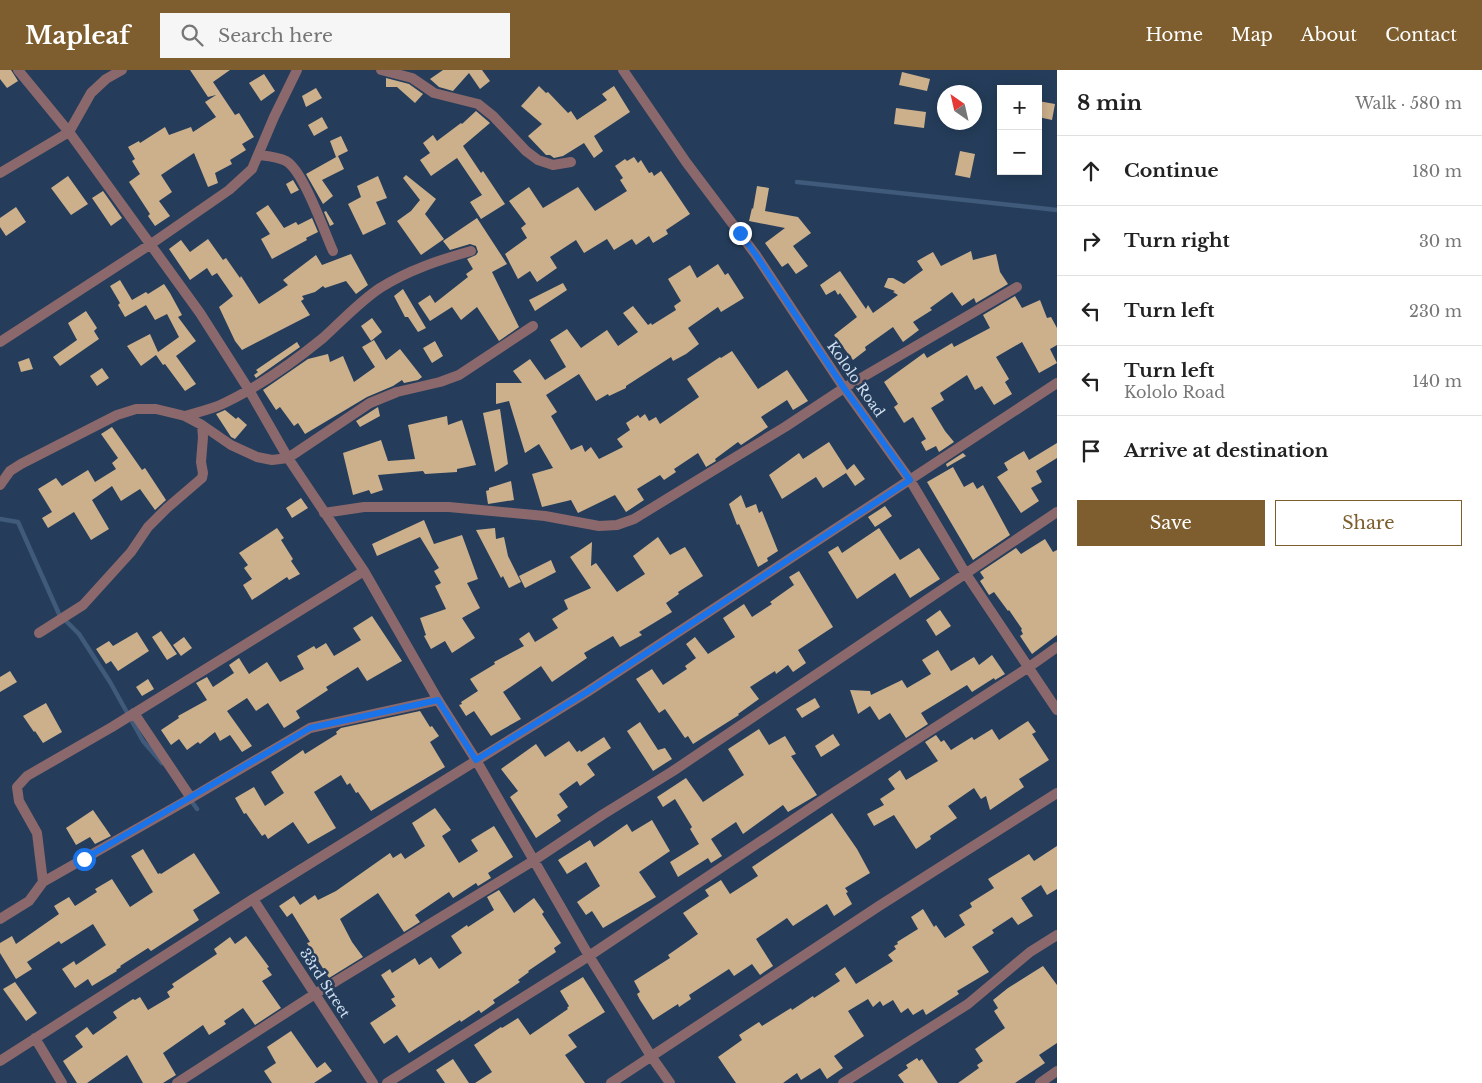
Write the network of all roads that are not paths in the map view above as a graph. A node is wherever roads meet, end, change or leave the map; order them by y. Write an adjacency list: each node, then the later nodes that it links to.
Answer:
1 (18, 70): 6 (street)
2 (122, 70): 6 (street)
3 (298, 70): 7 (street)
4 (381, 70): 8 (street)
5 (623, 70): 17 (street, Kololo Road)
6 (69, 132): 9 (street); 10 (street)
7 (259, 155): 10 (street); 11 (street)
8 (571, 162)
9 (0, 173)
10 (151, 244): 15 (street); 18 (street)
11 (333, 251)
12 (471, 251): 18 (street)
13 (1017, 287): 17 (street)
14 (533, 326): 21 (street)
15 (0, 342)
16 (1057, 383): 22 (street)
17 (844, 388): 22 (street, Kololo Road); 25 (street)
18 (249, 390): 19 (street); 21 (street)
19 (185, 416): 20 (street); 23 (street)
20 (202, 425): 21 (street); 27 (street)
21 (288, 458): 25 (street)
22 (910, 480): 29 (street, Kololo Road); 33 (street)
23 (0, 485)
24 (1057, 512): 36 (street)
25 (324, 514): 26 (street)
26 (364, 571): 30 (street); 32 (street)
27 (39, 633)
28 (1057, 647): 29 (street)
29 (1029, 667): 31 (street, Kololo Road); 41 (street)
30 (438, 700): 33 (street); 35 (street)
31 (1057, 710)
32 (134, 712): 35 (street); 37 (street)
33 (476, 760): 36 (street); 38 (street)
34 (1057, 793): 44 (street)
35 (191, 798): 37 (street)
36 (533, 861): 41 (street); 42 (street)
37 (43, 882): 39 (street)
38 (253, 899): 42 (street, 33rd Street); 43 (street)
39 (0, 919)
40 (1057, 935): 53 (street)
41 (589, 956): 44 (street); 50 (street)
42 (315, 994): 48 (street); 49 (street, 33rd Street)
43 (35, 1038): 45 (street); 47 (street)
44 (651, 1056): 51 (street); 52 (street)
45 (0, 1061)
46 (1057, 1071): 54 (street)
47 (62, 1083)
48 (177, 1083)
49 (373, 1083)
50 (387, 1083)
51 (612, 1083)
52 (670, 1083)
53 (843, 1083)
54 (1040, 1083)

